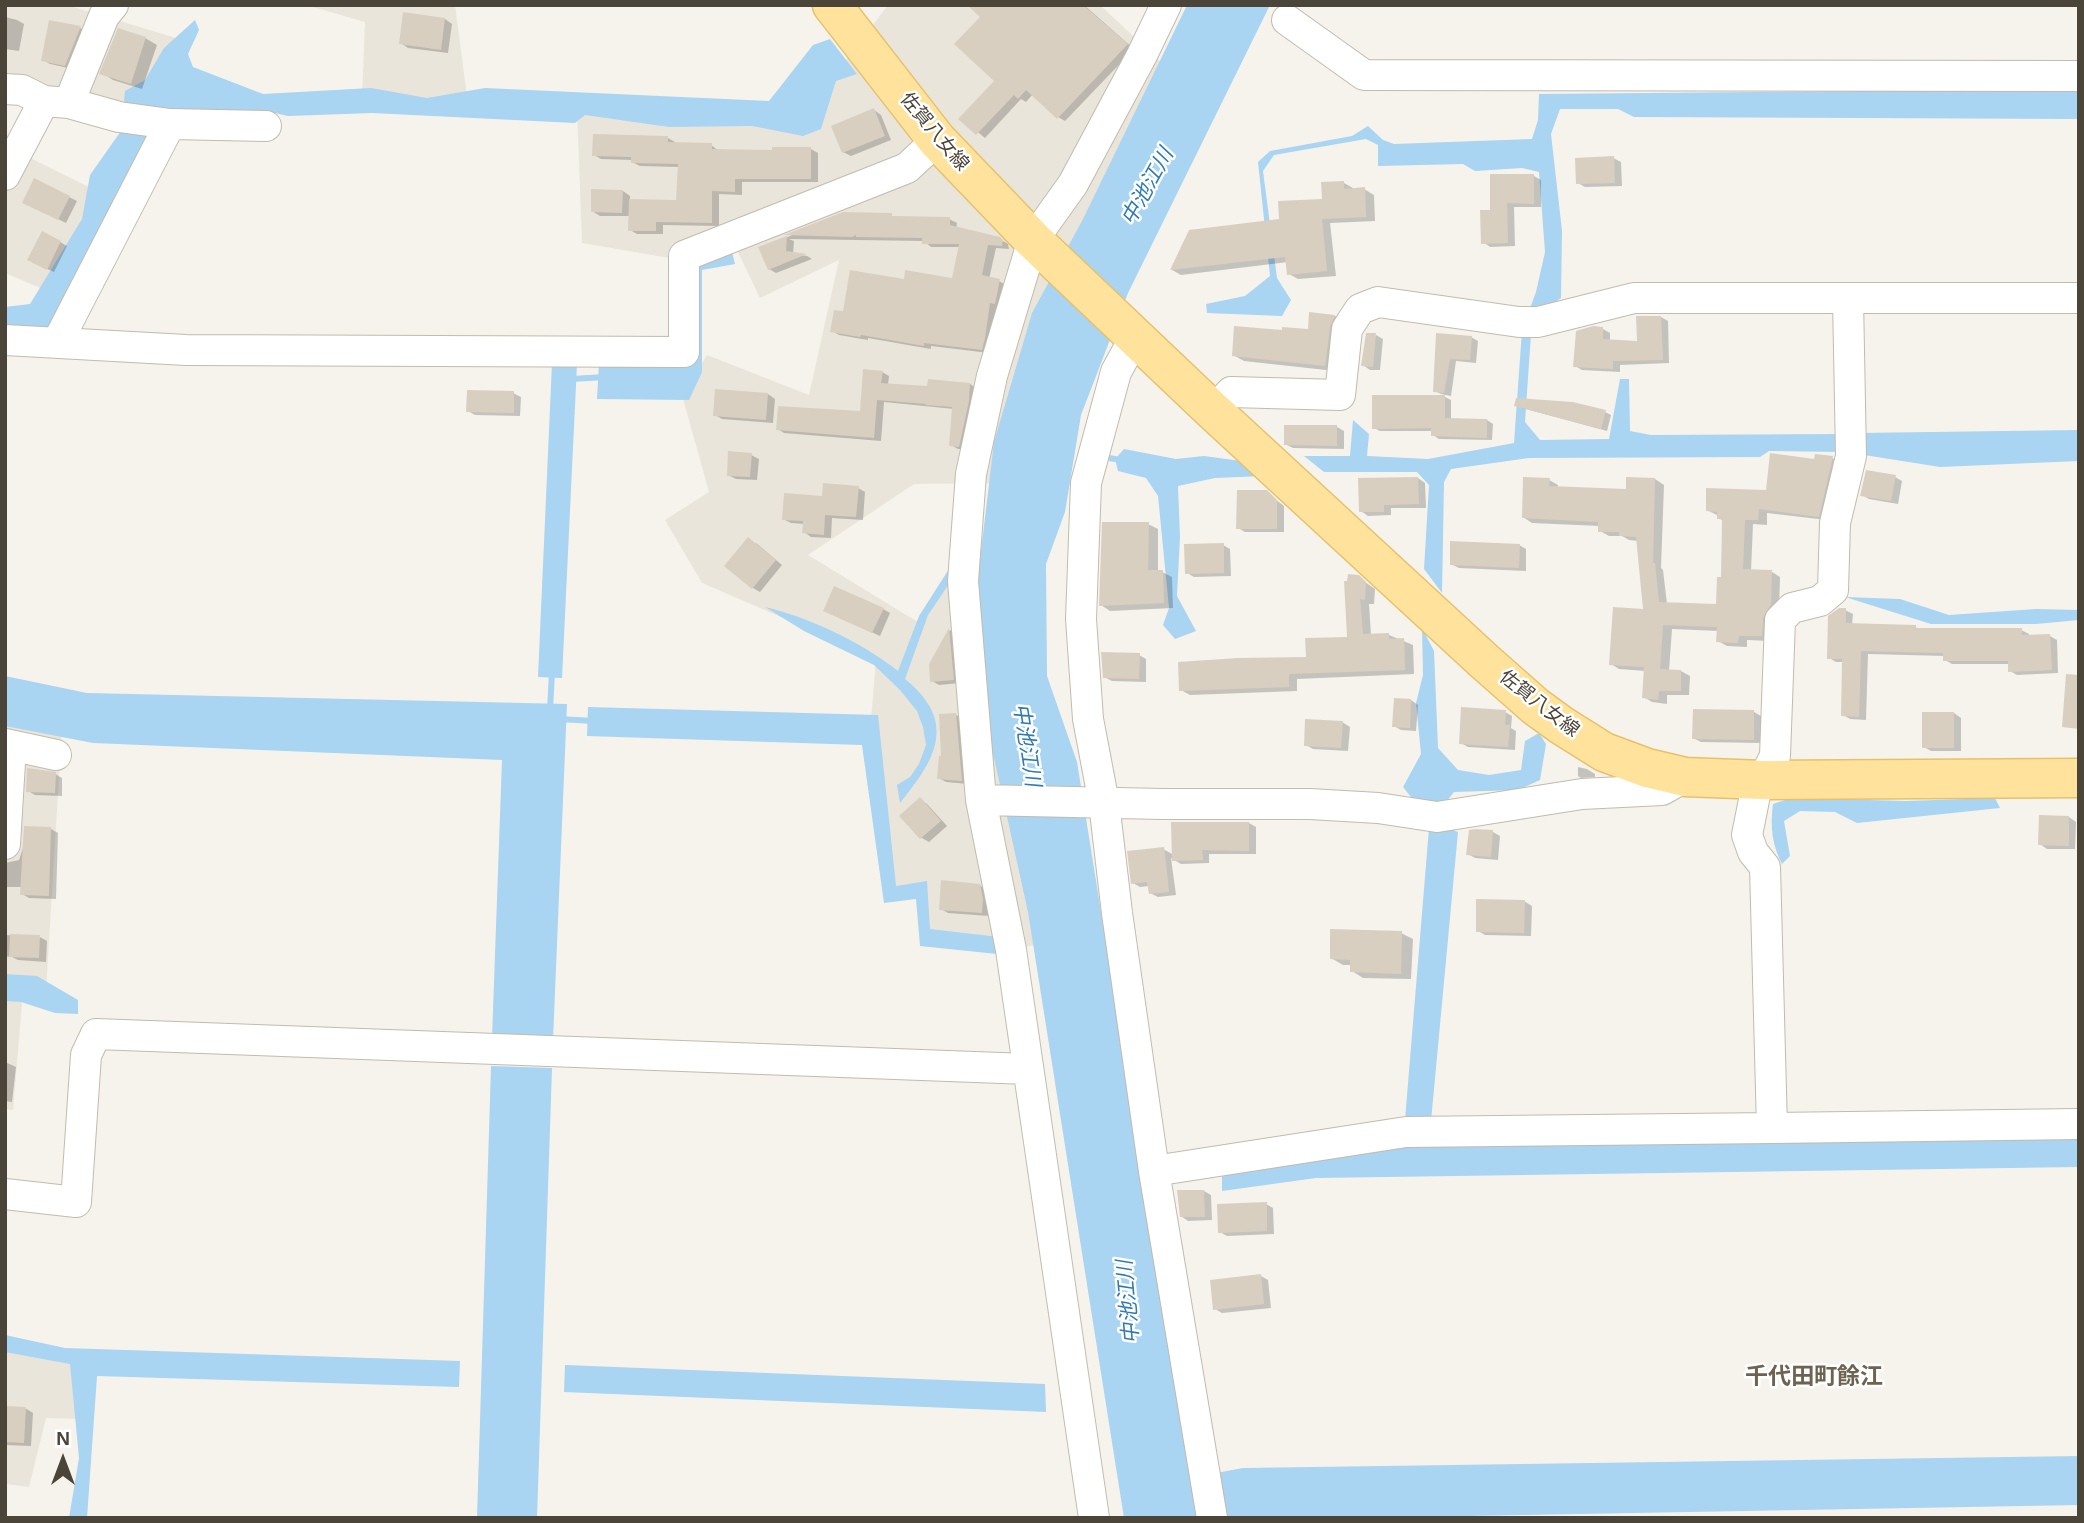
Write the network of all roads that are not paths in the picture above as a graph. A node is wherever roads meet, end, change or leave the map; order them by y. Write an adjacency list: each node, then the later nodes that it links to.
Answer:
1 (113, 5): 7 (street)
2 (832, 5): 10 (main road, 佐賀八女線)
3 (1166, 5): 12 (street)
4 (1287, 20): 5 (street)
5 (2079, 76)
6 (5, 89): 7 (street)
7 (57, 102): 8 (street); 11 (street)
8 (170, 124): 9 (street); 17 (street)
9 (266, 125)
10 (937, 140): 12 (main road, 佐賀八女線); 17 (street)
11 (5, 175)
12 (1038, 246): 15 (main road, 佐賀八女線); 24 (street)
13 (1848, 299): 14 (street); 18 (street); 23 (street)
14 (2079, 299)
15 (1130, 332): 18 (main road, 佐賀八女線); 25 (street)
16 (5, 340): 17 (street)
17 (58, 341)
18 (1213, 411): 21 (main road, 佐賀八女線)
19 (8, 745): 20 (street); 26 (street)
20 (56, 755)
21 (1685, 777): 23 (main road, 佐賀八女線); 25 (street)
22 (2079, 778): 23 (main road, 佐賀八女線)
23 (1763, 780): 29 (street)
24 (984, 800): 25 (street); 27 (street)
25 (1104, 803): 30 (street)
26 (5, 844)
27 (1028, 1069): 31 (street); 32 (street)
28 (2079, 1124): 29 (street)
29 (1772, 1128): 30 (street)
30 (1154, 1171): 33 (street)
31 (5, 1194)
32 (1094, 1518)
33 (1212, 1518)

